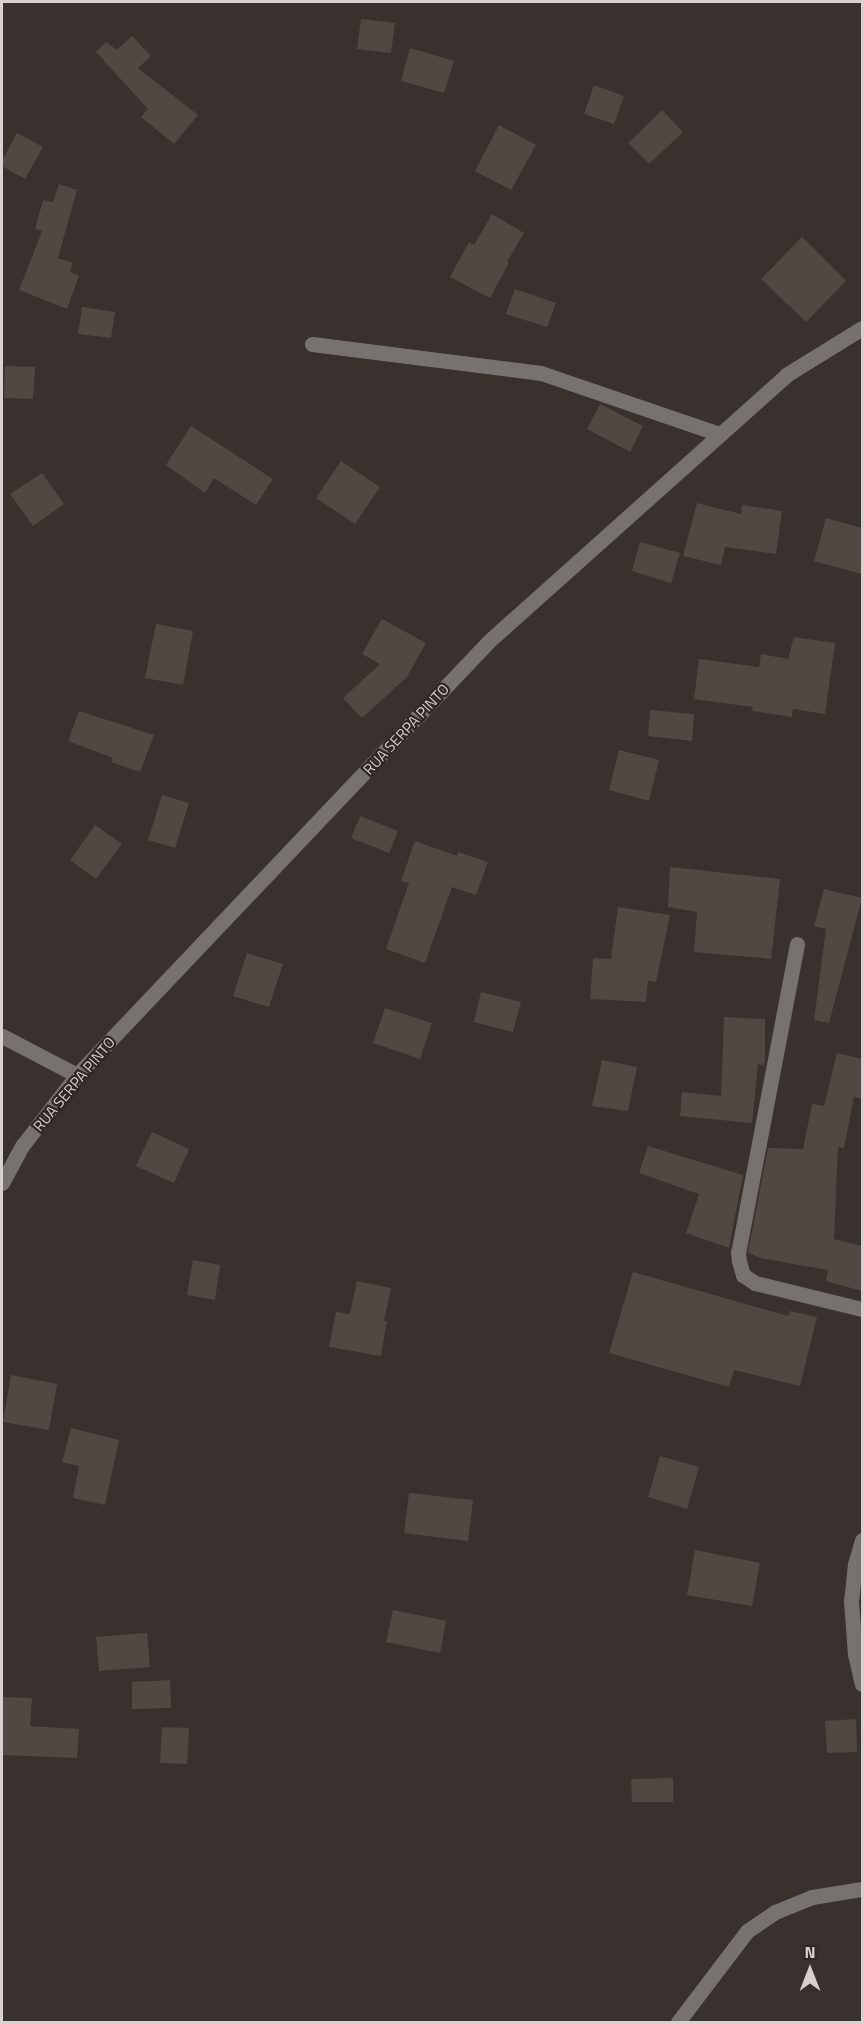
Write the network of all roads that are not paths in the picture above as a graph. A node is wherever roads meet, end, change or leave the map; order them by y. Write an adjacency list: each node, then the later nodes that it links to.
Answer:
1 (862, 328): 3 (street, RUA SERPA PINTO)
2 (312, 344): 3 (street)
3 (719, 434): 6 (street, RUA SERPA PINTO)
4 (797, 944): 8 (street)
5 (2, 1036): 6 (street)
6 (77, 1076): 7 (street, RUA SERPA PINTO)
7 (2, 1183)
8 (862, 1309)
9 (862, 1540): 10 (street)
10 (862, 1684)
11 (862, 1889): 12 (street)
12 (678, 2022)

